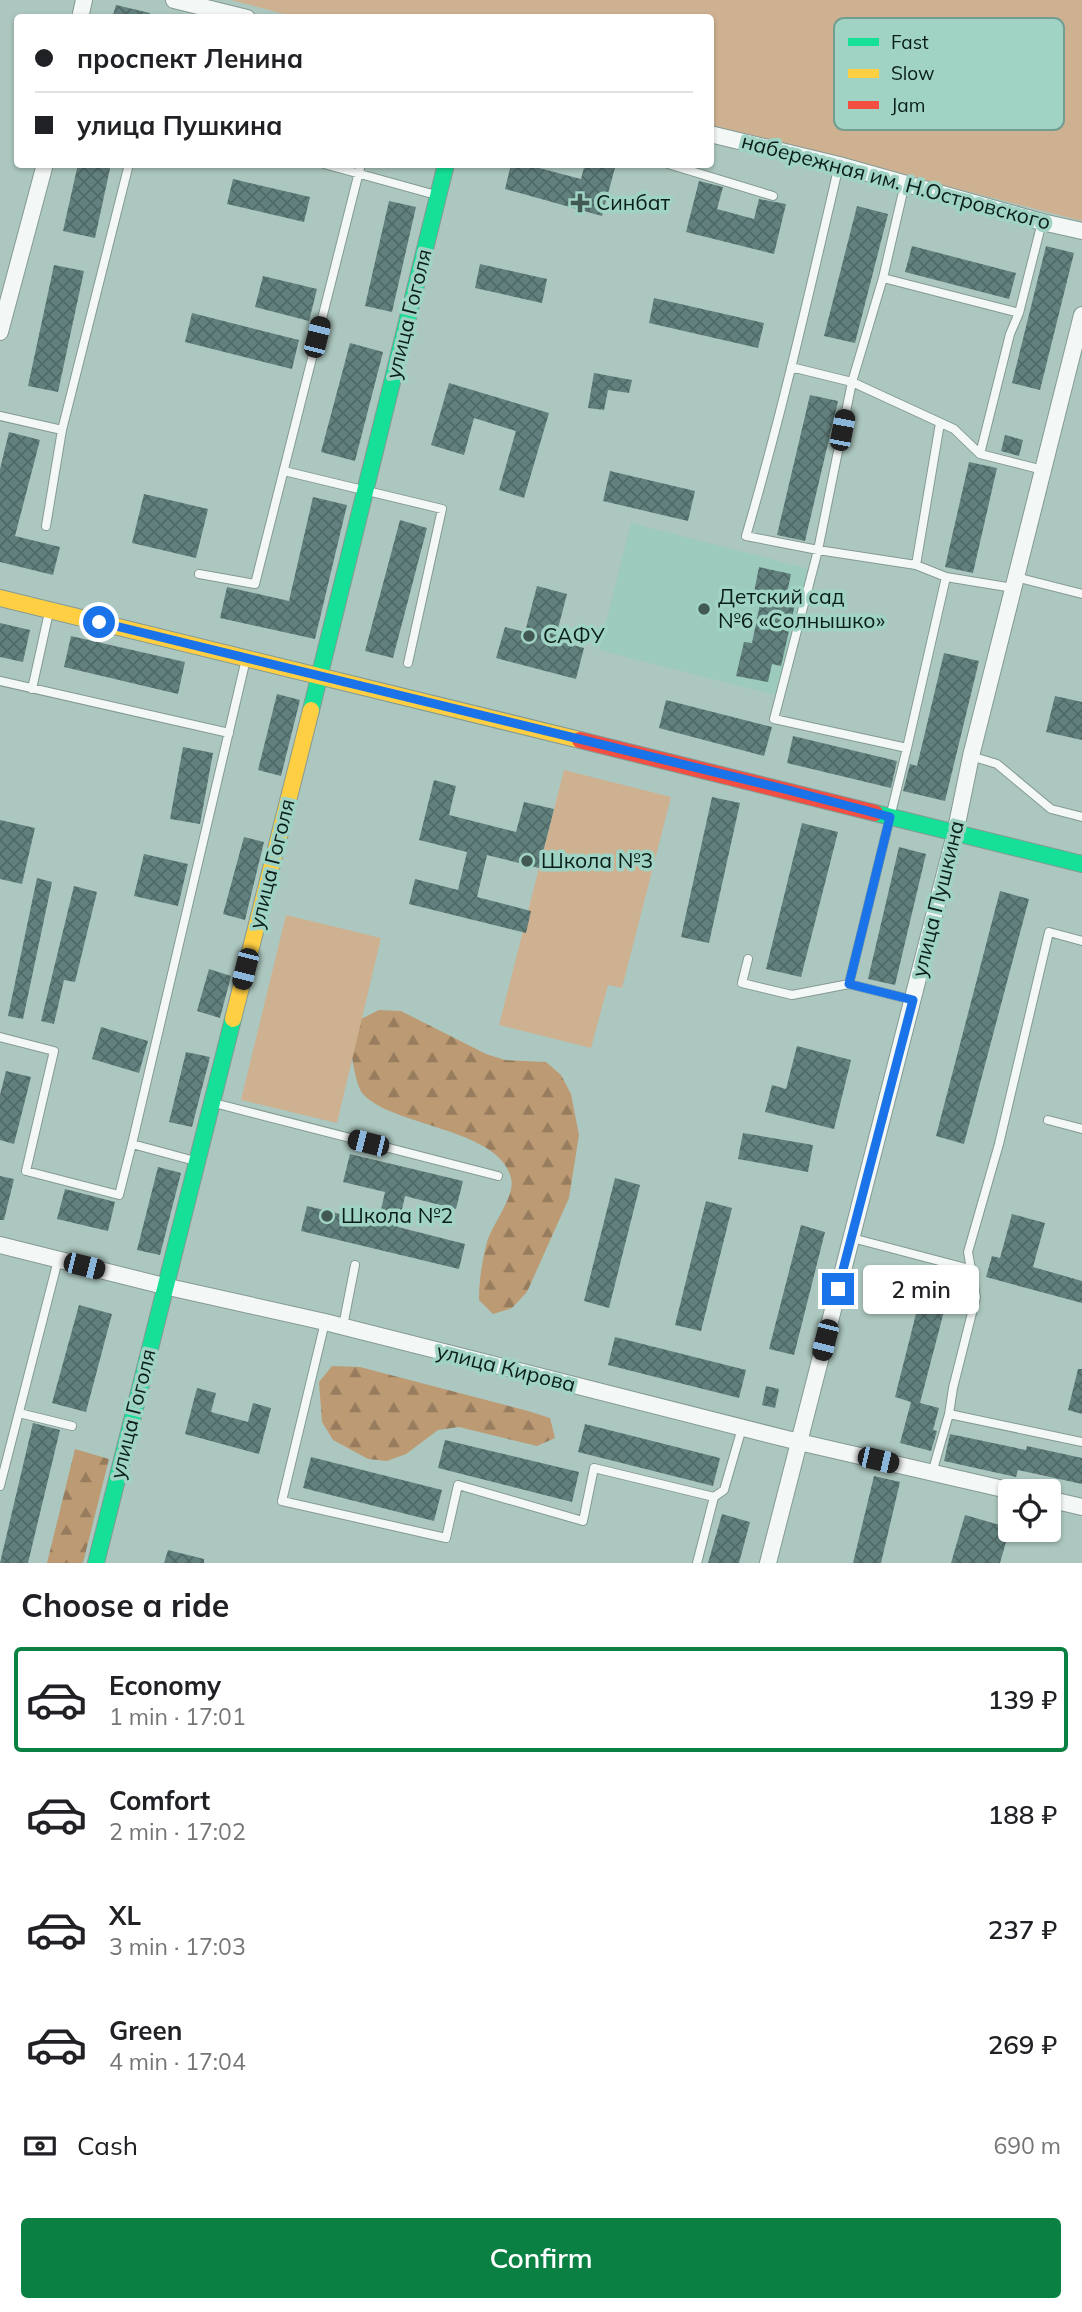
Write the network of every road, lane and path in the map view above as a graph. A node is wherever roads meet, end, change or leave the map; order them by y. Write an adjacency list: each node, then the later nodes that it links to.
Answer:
1 (174, 0): 2 (street)
2 (231, 14)
3 (714, 135): 4 (street, набережная им. Н.Островского)
4 (839, 165): 12 (street, набережная им. Н.Островского); 21 (lane)
5 (44, 168): 20 (street)
6 (128, 168): 25 (lane)
7 (336, 168): 11 (lane)
8 (360, 168): 11 (lane)
9 (445, 168): 13 (street, улица Гоголя)
10 (681, 168): 14 (lane)
11 (358, 175): 13 (lane); 28 (lane)
12 (905, 183): 15 (street, набережная им. Н.Островского); 17 (lane)
13 (439, 196): 29 (street, улица Гоголя)
14 (773, 196)
15 (1042, 222): 16 (street, набережная им. Н.Островского); 18 (lane)
16 (1082, 231)
17 (883, 278): 18 (lane); 22 (lane)
18 (1019, 313): 26 (lane)
19 (1082, 315): 27 (street, улица Пушкина)
20 (0, 332)
21 (792, 367): 22 (lane); 31 (lane)
22 (852, 382): 24 (lane); 31 (lane)
23 (0, 416): 25 (lane)
24 (940, 423): 26 (lane); 32 (lane)
25 (62, 430): 30 (lane)
26 (980, 454): 27 (lane)
27 (1043, 470): 35 (street, улица Пушкина)
28 (284, 471): 29 (lane); 33 (lane)
29 (363, 489): 40 (lane); 41 (street, улица Гоголя)
30 (46, 526)
31 (818, 550): 32 (lane); 45 (lane)
32 (916, 565): 34 (lane)
33 (199, 574)
34 (946, 577): 35 (lane); 45 (lane)
35 (1015, 582): 36 (lane); 46 (street, улица Пушкина)
36 (1082, 594)
37 (0, 598): 38 (street)
38 (49, 610): 39 (street); 43 (lane)
39 (247, 657): 41 (street); 44 (lane)
40 (408, 663)
41 (320, 675): 47 (street); 56 (street, улица Гоголя)
42 (0, 681): 43 (lane)
43 (32, 688): 44 (lane)
44 (229, 733): 59 (lane)
45 (907, 748): 47 (lane)
46 (971, 756): 48 (lane); 49 (street, улица Пушкина)
47 (890, 817): 49 (street); 53 (lane)
48 (1082, 817)
49 (955, 834): 50 (street); 54 (street, улица Пушкина)
50 (1082, 864)
51 (1082, 941): 66 (lane)
52 (748, 959): 53 (lane)
53 (849, 984): 54 (lane)
54 (913, 1000): 62 (street, улица Пушкина)
55 (0, 1037): 59 (lane)
56 (211, 1103): 60 (street, улица Гоголя); 61 (lane)
57 (1048, 1120): 58 (lane)
58 (1082, 1129)
59 (132, 1144): 60 (lane)
60 (196, 1162): 67 (street, улица Гоголя)
61 (498, 1177)
62 (852, 1238): 66 (lane); 74 (street, улица Пушкина)
63 (0, 1245): 64 (street, улица Кирова)
64 (58, 1259): 67 (street, улица Кирова); 70 (lane)
65 (355, 1265): 69 (lane)
66 (970, 1269): 71 (lane)
67 (164, 1286): 68 (street, улица Кирова); 82 (street, улица Гоголя)
68 (325, 1322): 69 (street, улица Кирова); 79 (lane)
69 (343, 1326): 73 (street, улица Кирова)
70 (19, 1413): 72 (lane); 77 (lane)
71 (949, 1414): 75 (lane); 76 (lane)
72 (72, 1426)
73 (742, 1428): 74 (street, улица Кирова); 79 (lane)
74 (799, 1442): 76 (street, улица Кирова); 84 (street, улица Пушкина)
75 (1082, 1442)
76 (932, 1473): 78 (street, улица Кирова)
77 (0, 1486)
78 (998, 1488)
79 (714, 1497): 83 (lane)
80 (1061, 1502): 81 (street)
81 (1082, 1507)
82 (96, 1563)
83 (697, 1563)
84 (768, 1563)

